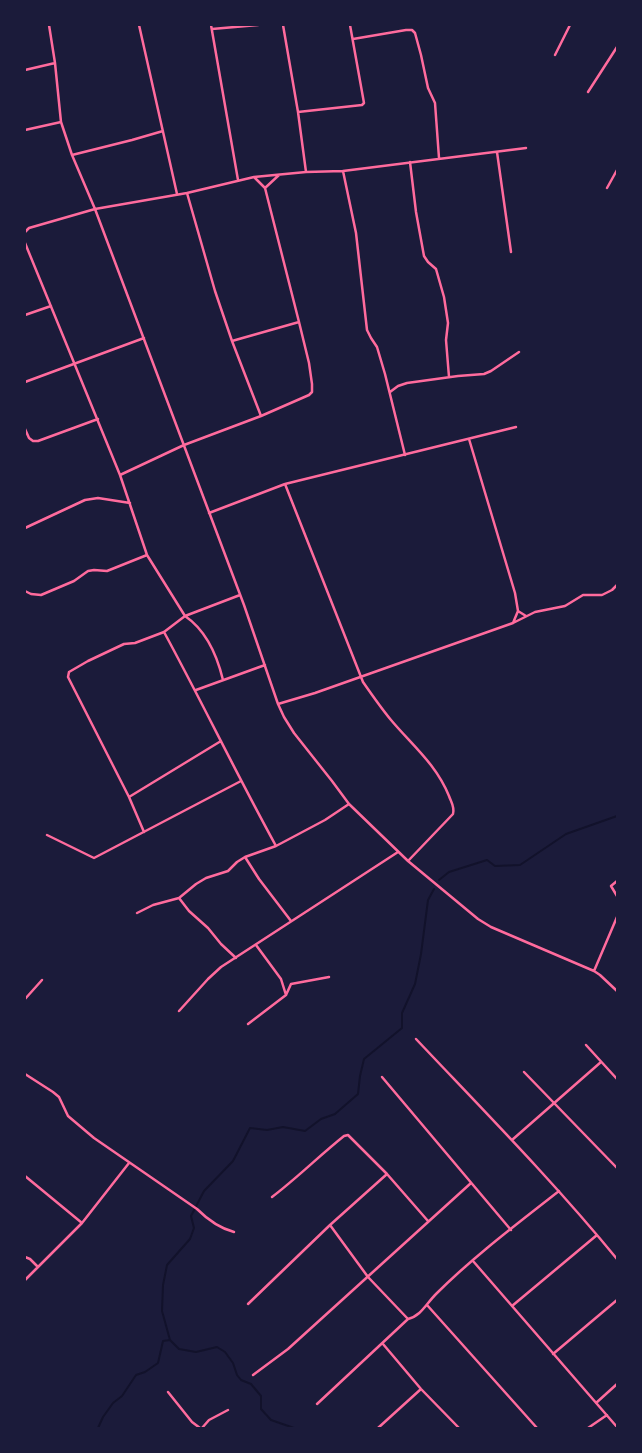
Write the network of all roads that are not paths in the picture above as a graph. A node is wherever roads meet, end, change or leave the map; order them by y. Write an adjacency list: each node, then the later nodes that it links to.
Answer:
1 (49, 25): 11 (street)
2 (139, 25): 17 (street)
3 (258, 25): 7 (street)
4 (283, 25): 14 (street)
5 (350, 25): 8 (street)
6 (570, 25): 10 (street)
7 (212, 27): 28 (street)
8 (352, 39): 14 (street); 21 (street)
9 (617, 47): 13 (street)
10 (555, 55)
11 (55, 62): 12 (street); 15 (street)
12 (25, 70)
13 (588, 92)
14 (298, 112): 25 (street)
15 (61, 122): 16 (street); 20 (street)
16 (25, 130)
17 (163, 131): 20 (street); 32 (street)
18 (526, 148): 19 (street)
19 (496, 151): 21 (street); 36 (street)
20 (72, 155): 33 (street)
21 (440, 158): 22 (street)
22 (410, 162): 24 (street); 44 (street)
23 (617, 170): 30 (street)
24 (342, 171): 25 (street); 46 (street)
25 (306, 172): 26 (street)
26 (279, 174): 27 (street); 29 (street)
27 (254, 177): 28 (street); 29 (street)
28 (238, 180): 31 (street)
29 (265, 188): 39 (street)
30 (607, 188)
31 (187, 193): 32 (street); 41 (street)
32 (177, 194): 33 (street)
33 (95, 209): 34 (street); 40 (street)
34 (25, 232)
35 (25, 243): 37 (street)
36 (511, 252)
37 (51, 306): 38 (street); 43 (street)
38 (25, 315)
39 (299, 322): 41 (street); 47 (street)
40 (144, 338): 43 (street); 52 (street)
41 (232, 341): 47 (street)
42 (519, 352): 44 (street)
43 (75, 364): 45 (street); 48 (street)
44 (449, 377): 46 (street)
45 (25, 382)
46 (390, 392): 53 (street)
47 (261, 416): 52 (street)
48 (98, 419): 50 (street); 54 (street)
49 (516, 427): 51 (street)
50 (25, 429)
51 (469, 439): 53 (street); 63 (street)
52 (184, 445): 54 (street); 57 (street)
53 (405, 454): 55 (street)
54 (120, 475): 56 (street)
55 (285, 484): 57 (street); 69 (street)
56 (130, 503): 58 (street); 59 (street)
57 (209, 513): 62 (street)
58 (25, 528)
59 (147, 555): 61 (street); 64 (street)
60 (617, 585): 65 (street)
61 (25, 591)
62 (240, 595): 64 (street); 68 (street)
63 (518, 611): 65 (street); 66 (street)
64 (185, 616): 67 (street); 70 (street)
65 (526, 616): 66 (street)
66 (513, 623): 69 (street)
67 (164, 632): 71 (street); 75 (street)
68 (265, 665): 70 (street); 72 (street)
69 (361, 676): 72 (street); 82 (street)
70 (223, 680): 71 (street)
71 (196, 690): 73 (street)
72 (278, 704): 76 (street)
73 (221, 741): 74 (street); 75 (street)
74 (241, 782): 77 (street); 79 (street)
75 (129, 797): 77 (street)
76 (348, 804): 79 (street); 80 (street)
77 (144, 832): 78 (street)
78 (47, 836)
79 (276, 846): 81 (street)
80 (398, 852): 82 (street); 88 (street)
81 (245, 857): 85 (street); 88 (street)
82 (408, 861): 91 (street)
83 (617, 881): 84 (street)
84 (617, 896)
85 (179, 898): 86 (street); 90 (street)
86 (137, 913)
87 (617, 917): 91 (street)
88 (292, 922): 89 (street)
89 (256, 945): 90 (street); 95 (street)
90 (236, 958): 97 (street)
91 (594, 971): 94 (street)
92 (329, 978): 95 (street)
93 (42, 980): 96 (street)
94 (617, 991)
95 (286, 994): 98 (street)
96 (25, 999)
97 (178, 1011)
98 (248, 1024)
99 (416, 1040): 107 (street)
100 (586, 1045): 101 (street)
101 (601, 1062): 105 (street); 106 (street)
102 (524, 1072): 106 (street)
103 (25, 1074): 108 (street)
104 (382, 1077): 112 (street)
105 (617, 1079)
106 (554, 1102): 107 (street); 109 (street)
107 (512, 1140): 113 (street)
108 (129, 1163): 116 (street); 119 (street)
109 (617, 1168)
110 (387, 1174): 114 (street); 115 (street); 117 (street)
111 (25, 1176): 116 (street)
112 (471, 1182): 115 (street); 118 (street)
113 (559, 1191): 118 (street); 120 (street)
114 (272, 1198)
115 (428, 1221): 125 (street)
116 (82, 1223): 124 (street)
117 (330, 1226): 125 (street); 128 (street)
118 (511, 1230): 123 (street)
119 (234, 1232)
120 (598, 1235): 122 (street); 130 (street)
121 (25, 1257): 124 (street)
122 (617, 1259)
123 (473, 1261): 129 (street); 130 (street)
124 (38, 1267): 126 (street)
125 (368, 1276): 131 (street); 134 (street)
126 (25, 1280)
127 (617, 1300): 133 (street)
128 (248, 1304)
129 (427, 1304): 131 (street); 146 (street)
130 (512, 1306): 133 (street)
131 (408, 1319): 132 (street)
132 (382, 1344): 136 (street); 139 (street)
133 (553, 1354): 138 (street)
134 (253, 1375)
135 (617, 1384): 138 (street)
136 (422, 1389): 142 (street); 145 (street)
137 (168, 1392): 144 (street)
138 (596, 1403): 141 (street)
139 (316, 1404)
140 (228, 1410): 144 (street)
141 (607, 1415): 143 (street); 147 (street)
142 (458, 1427)
143 (617, 1427)
144 (201, 1428)
145 (378, 1428)
146 (537, 1428)
147 (588, 1428)

